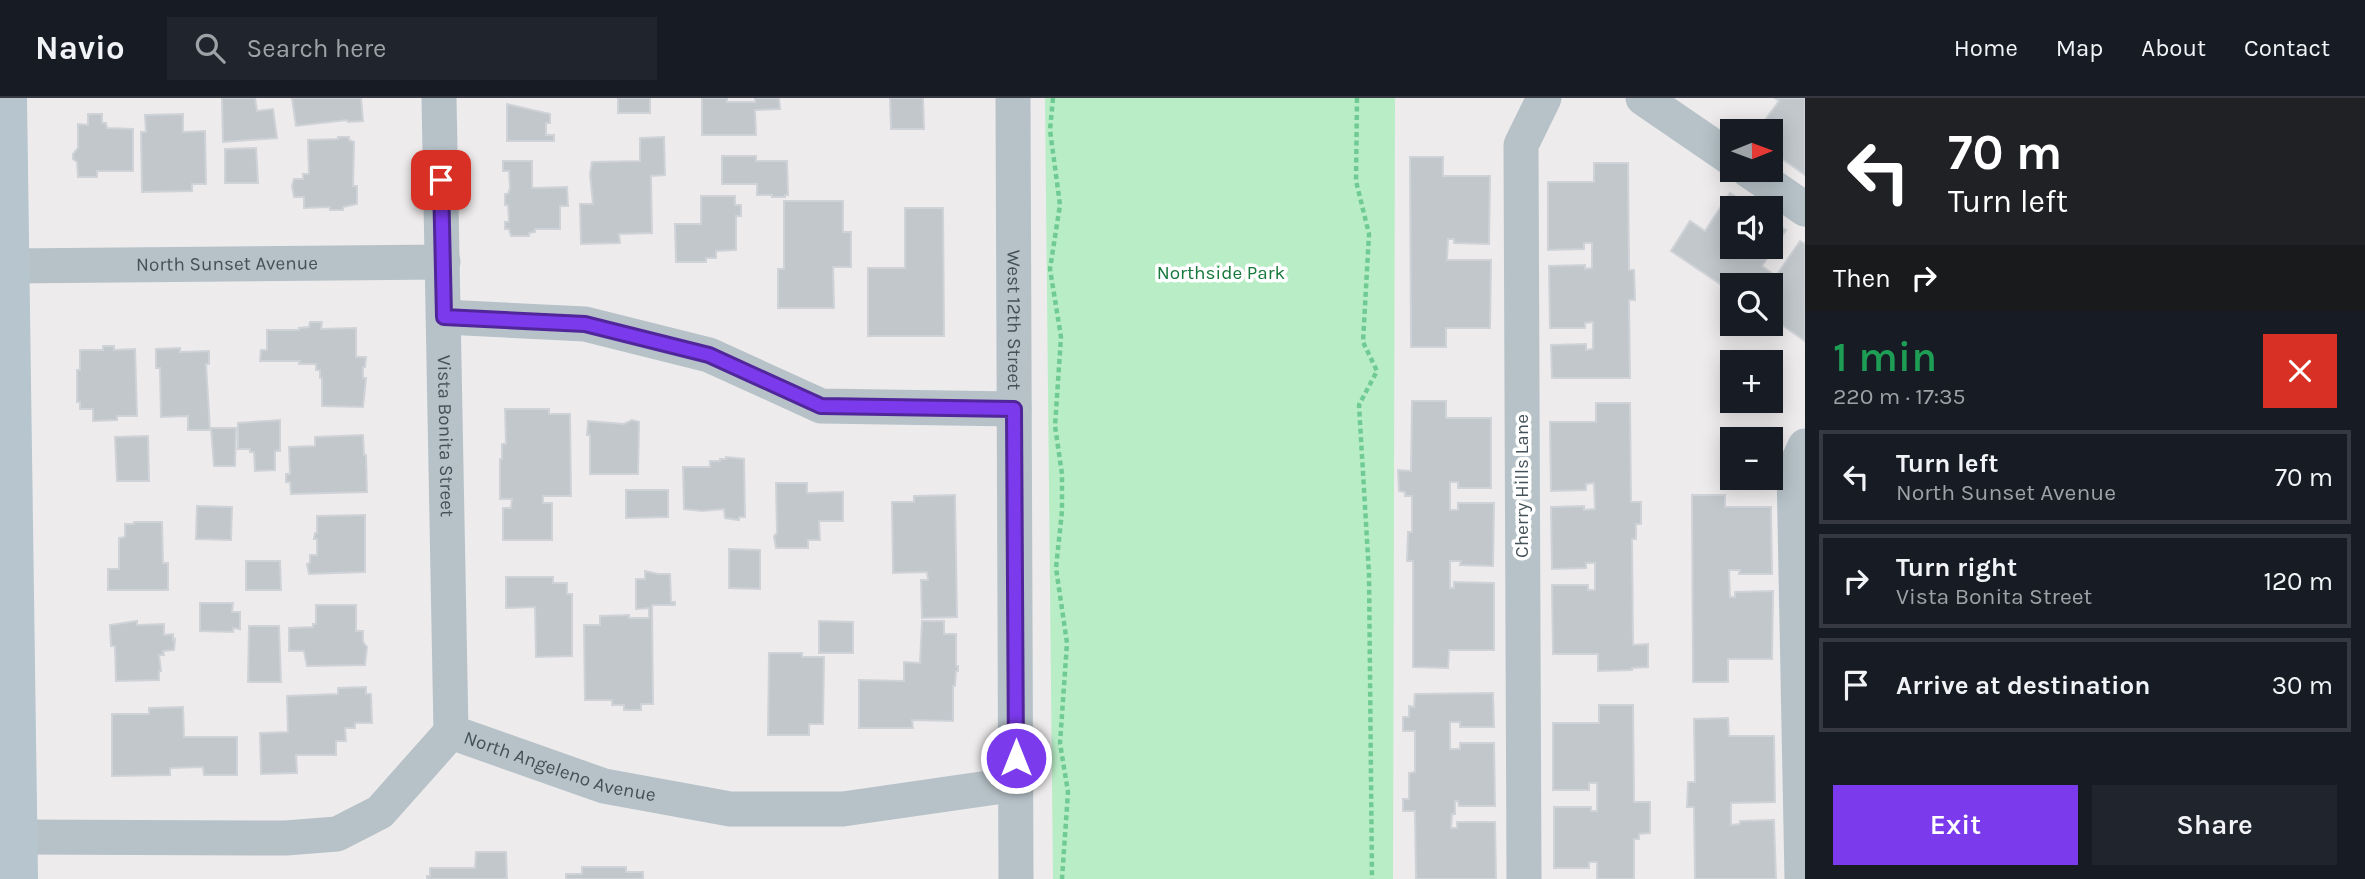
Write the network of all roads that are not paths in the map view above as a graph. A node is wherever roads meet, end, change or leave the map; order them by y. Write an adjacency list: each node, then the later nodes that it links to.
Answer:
1 (8, 98): 10 (street)
2 (439, 98): 9 (street, Vista Bonita Street)
3 (1013, 98): 12 (street, West 12th Street)
4 (1544, 98): 19 (street, Cherry Hills Lane)
5 (1643, 98): 6 (street)
6 (1720, 151)
7 (1766, 182): 8 (street)
8 (1805, 209)
9 (443, 262): 10 (street, North Sunset Avenue); 11 (street, Vista Bonita Street)
10 (7, 284): 17 (street)
11 (444, 317): 12 (street); 15 (street, Vista Bonita Street)
12 (1014, 409): 16 (street, West 12th Street)
13 (1805, 446): 14 (street)
14 (1800, 593): 20 (street)
15 (451, 732): 16 (street, North Angeleno Avenue); 17 (street, North Angeleno Avenue)
16 (1016, 785): 18 (street, West 12th Street)
17 (14, 859)
18 (1016, 879)
19 (1524, 879)
20 (1802, 879)

